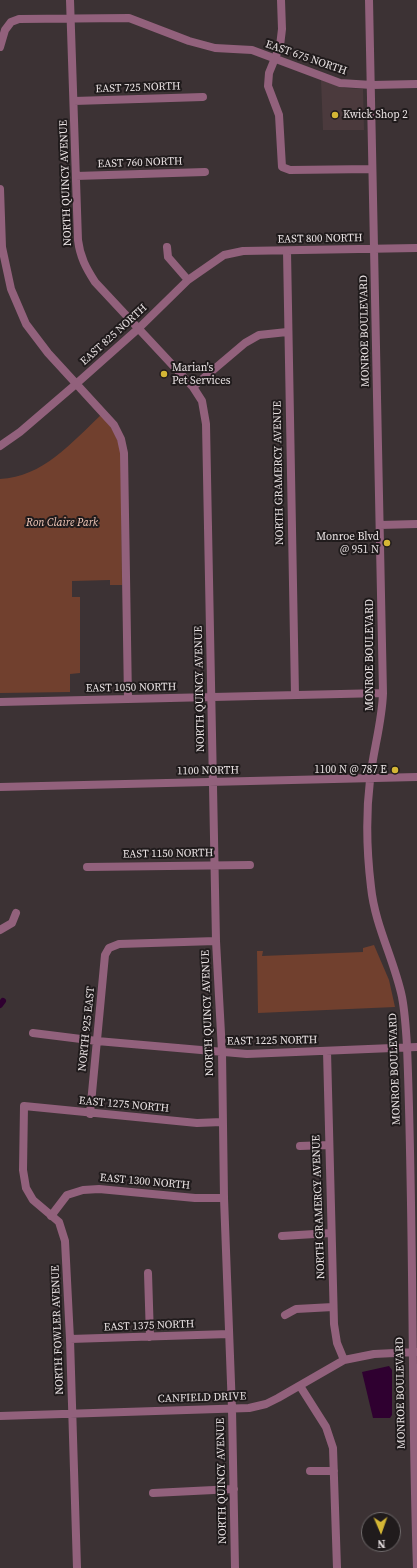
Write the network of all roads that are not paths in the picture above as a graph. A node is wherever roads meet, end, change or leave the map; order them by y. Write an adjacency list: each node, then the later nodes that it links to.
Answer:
1 (70, 0): 4 (street, NORTH QUINCY AVENUE)
2 (281, 0): 6 (street)
3 (369, 0): 8 (street, MONROE BOULEVARD)
4 (71, 18): 5 (street, EAST 675 NORTH); 6 (street, EAST 675 NORTH); 10 (street, NORTH QUINCY AVENUE)
5 (0, 47)
6 (274, 58): 8 (street, EAST 675 NORTH); 11 (street)
7 (417, 84): 8 (street, EAST 675 NORTH)
8 (372, 85): 11 (street, MONROE BOULEVARD)
9 (203, 97): 10 (street, EAST 725 NORTH)
10 (74, 101): 13 (street, NORTH QUINCY AVENUE)
11 (372, 170): 18 (street, MONROE BOULEVARD)
12 (205, 172): 13 (street, EAST 760 NORTH)
13 (76, 176): 22 (street, NORTH QUINCY AVENUE)
14 (0, 189): 15 (street)
15 (1, 247): 24 (street)
16 (167, 247): 21 (street)
17 (417, 248): 18 (street, EAST 800 NORTH)
18 (375, 250): 19 (street, EAST 800 NORTH); 28 (street, MONROE BOULEVARD)
19 (286, 251): 20 (street, EAST 800 NORTH); 23 (street, NORTH GRAMERCY AVENUE)
20 (224, 255): 21 (street, EAST 825 NORTH)
21 (188, 280): 22 (street, EAST 825 NORTH)
22 (139, 328): 24 (street, EAST 825 NORTH); 25 (street, NORTH QUINCY AVENUE)
23 (287, 332): 25 (street); 30 (street, NORTH GRAMERCY AVENUE)
24 (76, 384): 26 (street, EAST 825 NORTH); 32 (street)
25 (193, 387): 31 (street, NORTH QUINCY AVENUE)
26 (0, 446)
27 (417, 524): 28 (street)
28 (380, 525): 29 (street, MONROE BOULEVARD)
29 (383, 693): 30 (street, EAST 1050 NORTH); 35 (street, MONROE BOULEVARD)
30 (295, 695): 31 (street, EAST 1050 NORTH)
31 (211, 697): 32 (street, EAST 1050 NORTH); 36 (street, NORTH QUINCY AVENUE)
32 (128, 699): 33 (street, EAST 1050 NORTH)
33 (0, 702)
34 (417, 777): 35 (street, 1100 NORTH)
35 (370, 779): 36 (street, 1100 NORTH); 47 (street, MONROE BOULEVARD)
36 (213, 782): 37 (street, 1100 NORTH); 38 (street, NORTH QUINCY AVENUE)
37 (0, 787)
38 (215, 864): 39 (street, EAST 1150 NORTH); 40 (street, EAST 1150 NORTH); 43 (street, NORTH QUINCY AVENUE)
39 (250, 865)
40 (87, 867)
41 (16, 913): 42 (street)
42 (0, 930)
43 (216, 942): 45 (street, NORTH 925 EAST); 49 (street, NORTH QUINCY AVENUE)
44 (33, 1033): 45 (street, EAST 1225 NORTH)
45 (97, 1041): 49 (street, EAST 1225 NORTH); 51 (street, NORTH 925 EAST)
46 (417, 1046): 47 (street, EAST 1225 NORTH)
47 (407, 1047): 48 (street, EAST 1225 NORTH); 65 (street, MONROE BOULEVARD)
48 (327, 1051): 49 (street, EAST 1225 NORTH); 53 (street, NORTH GRAMERCY AVENUE)
49 (222, 1052): 52 (street, NORTH QUINCY AVENUE)
50 (24, 1106): 51 (street, EAST 1275 NORTH); 56 (street, NORTH FOWLER AVENUE)
51 (90, 1114): 52 (street, EAST 1275 NORTH)
52 (222, 1122): 55 (street, NORTH QUINCY AVENUE)
53 (328, 1145): 54 (street); 57 (street, NORTH GRAMERCY AVENUE)
54 (300, 1146)
55 (224, 1198): 56 (street, EAST 1300 NORTH); 62 (street, NORTH QUINCY AVENUE)
56 (51, 1216): 64 (street, NORTH FOWLER AVENUE)
57 (331, 1233): 58 (street); 60 (street, NORTH GRAMERCY AVENUE)
58 (282, 1236)
59 (148, 1273): 63 (street)
60 (333, 1307): 61 (street); 66 (street, NORTH GRAMERCY AVENUE)
61 (285, 1315)
62 (229, 1334): 63 (street, EAST 1375 NORTH); 68 (street, NORTH QUINCY AVENUE)
63 (150, 1337): 64 (street, EAST 1375 NORTH)
64 (70, 1339): 69 (street, NORTH FOWLER AVENUE)
65 (414, 1352): 66 (street, CANFIELD DRIVE); 78 (street, MONROE BOULEVARD)
66 (344, 1360): 67 (street, CANFIELD DRIVE)
67 (300, 1386): 68 (street, CANFIELD DRIVE); 72 (street)
68 (232, 1409): 69 (street, CANFIELD DRIVE); 73 (street, NORTH QUINCY AVENUE)
69 (72, 1413): 70 (street, CANFIELD DRIVE); 75 (street, NORTH FOWLER AVENUE)
70 (0, 1416)
71 (310, 1471): 72 (street)
72 (334, 1471): 77 (street)
73 (234, 1489): 74 (street); 76 (street, NORTH QUINCY AVENUE)
74 (153, 1493)
75 (77, 1568)
76 (235, 1568)
77 (337, 1568)
78 (417, 1568)

